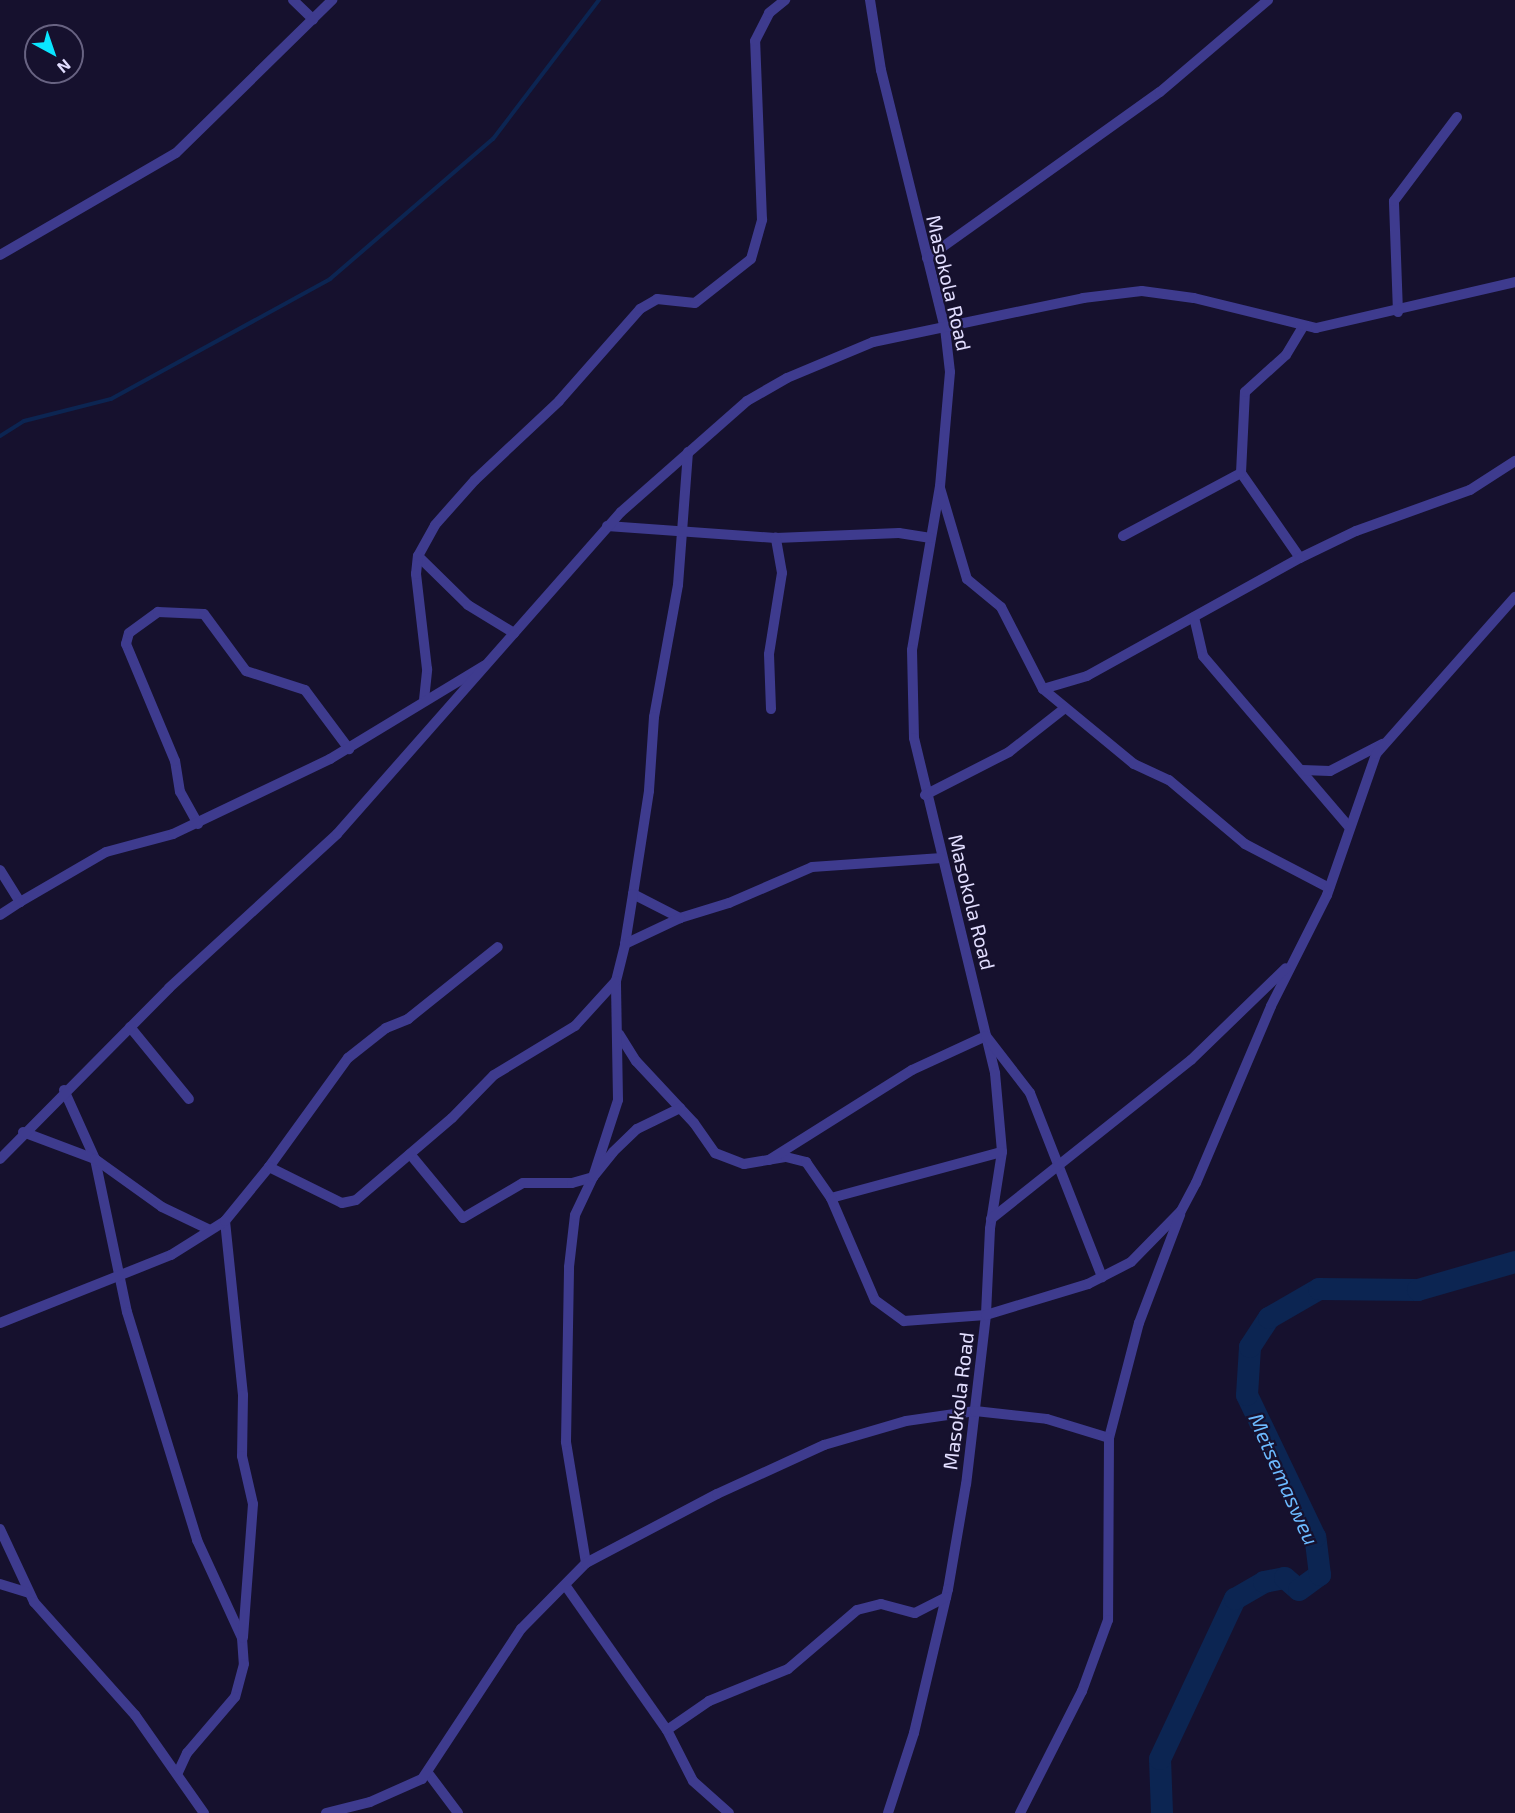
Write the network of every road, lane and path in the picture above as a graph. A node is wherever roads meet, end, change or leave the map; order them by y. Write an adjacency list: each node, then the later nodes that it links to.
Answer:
1 (293, 0): 6 (street)
2 (332, 0): 6 (street)
3 (785, 0): 23 (street)
4 (870, 0): 9 (street, Masokola Road)
5 (1268, 0): 9 (street)
6 (312, 19): 8 (street)
7 (1457, 117): 11 (street)
8 (0, 255)
9 (927, 258): 12 (street, Masokola Road)
10 (1515, 282): 11 (street)
11 (1398, 312): 13 (street)
12 (945, 328): 13 (street); 14 (street); 17 (street, Masokola Road)
13 (1302, 328): 16 (street)
14 (688, 452): 18 (street); 19 (street)
15 (1515, 461): 24 (street)
16 (1241, 473): 20 (street); 24 (street)
17 (940, 486): 22 (street, Masokola Road); 29 (street)
18 (607, 526): 19 (street); 27 (street)
19 (680, 534): 21 (street); 42 (street)
20 (1124, 536)
21 (776, 538): 22 (street); 32 (street)
22 (931, 538): 36 (street, Masokola Road)
23 (418, 556): 27 (street); 30 (street)
24 (1300, 558): 26 (street)
25 (1515, 597): 33 (street)
26 (1194, 617): 29 (street); 35 (street)
27 (514, 633): 28 (street)
28 (491, 662): 30 (street); 50 (street)
29 (1043, 689): 31 (street)
30 (424, 700): 34 (street)
31 (1065, 708): 36 (street); 41 (street)
32 (771, 709)
33 (1382, 744): 35 (street); 38 (street)
34 (349, 749): 37 (street); 37 (street)
35 (1302, 770): 38 (street)
36 (925, 795): 39 (street, Masokola Road)
37 (198, 824): 43 (street)
38 (1350, 828): 41 (street)
39 (942, 858): 45 (street); 52 (street, Masokola Road)
40 (0, 870): 43 (street)
41 (1329, 888): 48 (street)
42 (633, 894): 45 (street); 46 (street)
43 (20, 902): 44 (street)
44 (0, 915)
45 (680, 918): 46 (street)
46 (625, 944): 49 (street)
47 (498, 947): 62 (street)
48 (1292, 961): 63 (street); 66 (street)
49 (616, 981): 51 (street); 58 (street)
50 (130, 1027): 53 (street); 54 (street)
51 (619, 1034): 55 (street); 64 (street)
52 (986, 1036): 57 (street, Masokola Road); 61 (street); 63 (street)
53 (64, 1090): 56 (street); 60 (street)
54 (189, 1099)
55 (680, 1108): 61 (street); 64 (street)
56 (23, 1132): 59 (street); 60 (street)
57 (1002, 1152): 65 (street); 67 (street, Masokola Road)
58 (410, 1154): 62 (street); 64 (street)
59 (0, 1159)
60 (95, 1159): 69 (street); 70 (street)
61 (769, 1160): 65 (street)
62 (269, 1167): 68 (street)
63 (1058, 1169): 67 (street); 71 (street)
64 (593, 1177): 77 (street)
65 (831, 1198): 72 (street)
66 (1182, 1211): 71 (street); 75 (street)
67 (992, 1219): 72 (street, Masokola Road)
68 (225, 1221): 69 (street); 82 (street)
69 (208, 1229): 70 (street)
70 (119, 1277): 73 (street); 82 (street)
71 (1102, 1277): 72 (street)
72 (986, 1315): 74 (street, Masokola Road)
73 (0, 1323)
74 (975, 1411): 75 (street); 77 (street); 81 (street, Masokola Road)
75 (1109, 1438): 93 (street)
76 (0, 1529): 80 (street)
77 (586, 1563): 79 (street)
78 (0, 1584): 80 (street)
79 (565, 1585): 83 (street); 87 (street)
80 (27, 1592): 85 (street)
81 (946, 1597): 83 (street); 92 (street, Masokola Road)
82 (242, 1638): 84 (street)
83 (667, 1730): 91 (street)
84 (191, 1747): 85 (street); 86 (street)
85 (162, 1750): 86 (street)
86 (178, 1772): 88 (street)
87 (428, 1773): 89 (street); 90 (street)
88 (204, 1813)
89 (326, 1813)
90 (458, 1813)
91 (729, 1813)
92 (888, 1813)
93 (1020, 1813)

